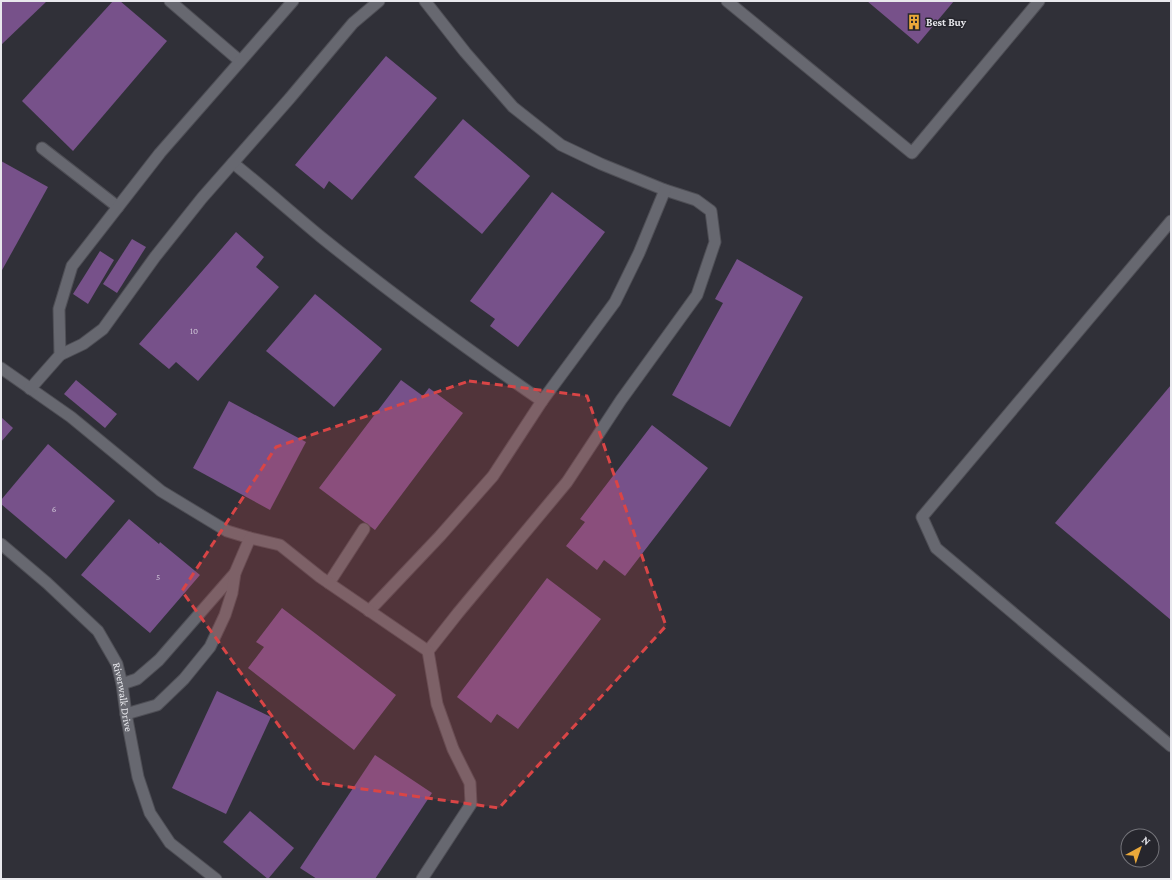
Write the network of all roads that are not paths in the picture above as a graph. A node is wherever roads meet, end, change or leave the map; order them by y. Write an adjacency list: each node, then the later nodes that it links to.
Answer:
1 (170, 1): 7 (lane)
2 (293, 1): 7 (lane)
3 (379, 1): 9 (lane)
4 (425, 1): 10 (lane)
5 (727, 1): 6 (lane)
6 (1039, 1)
7 (240, 61): 11 (lane)
8 (42, 148): 11 (lane)
9 (234, 163): 13 (lane); 16 (lane)
10 (665, 190): 16 (lane); 23 (lane)
11 (118, 207): 13 (lane)
12 (1171, 221): 26 (lane)
13 (60, 355): 15 (lane)
14 (1, 368): 15 (lane)
15 (30, 389): 18 (lane)
16 (542, 401): 22 (lane)
17 (364, 529): 21 (lane)
18 (250, 538): 20 (lane); 21 (lane)
19 (1, 544): 24 (lane, Riverwalk Drive)
20 (235, 573): 24 (lane); 25 (lane)
21 (329, 583): 22 (lane)
22 (369, 611): 23 (lane)
23 (428, 651): 28 (lane)
24 (122, 684): 25 (lane, Riverwalk Drive)
25 (126, 714): 27 (lane, Riverwalk Drive)
26 (1171, 746)
27 (216, 879)
28 (422, 879)

